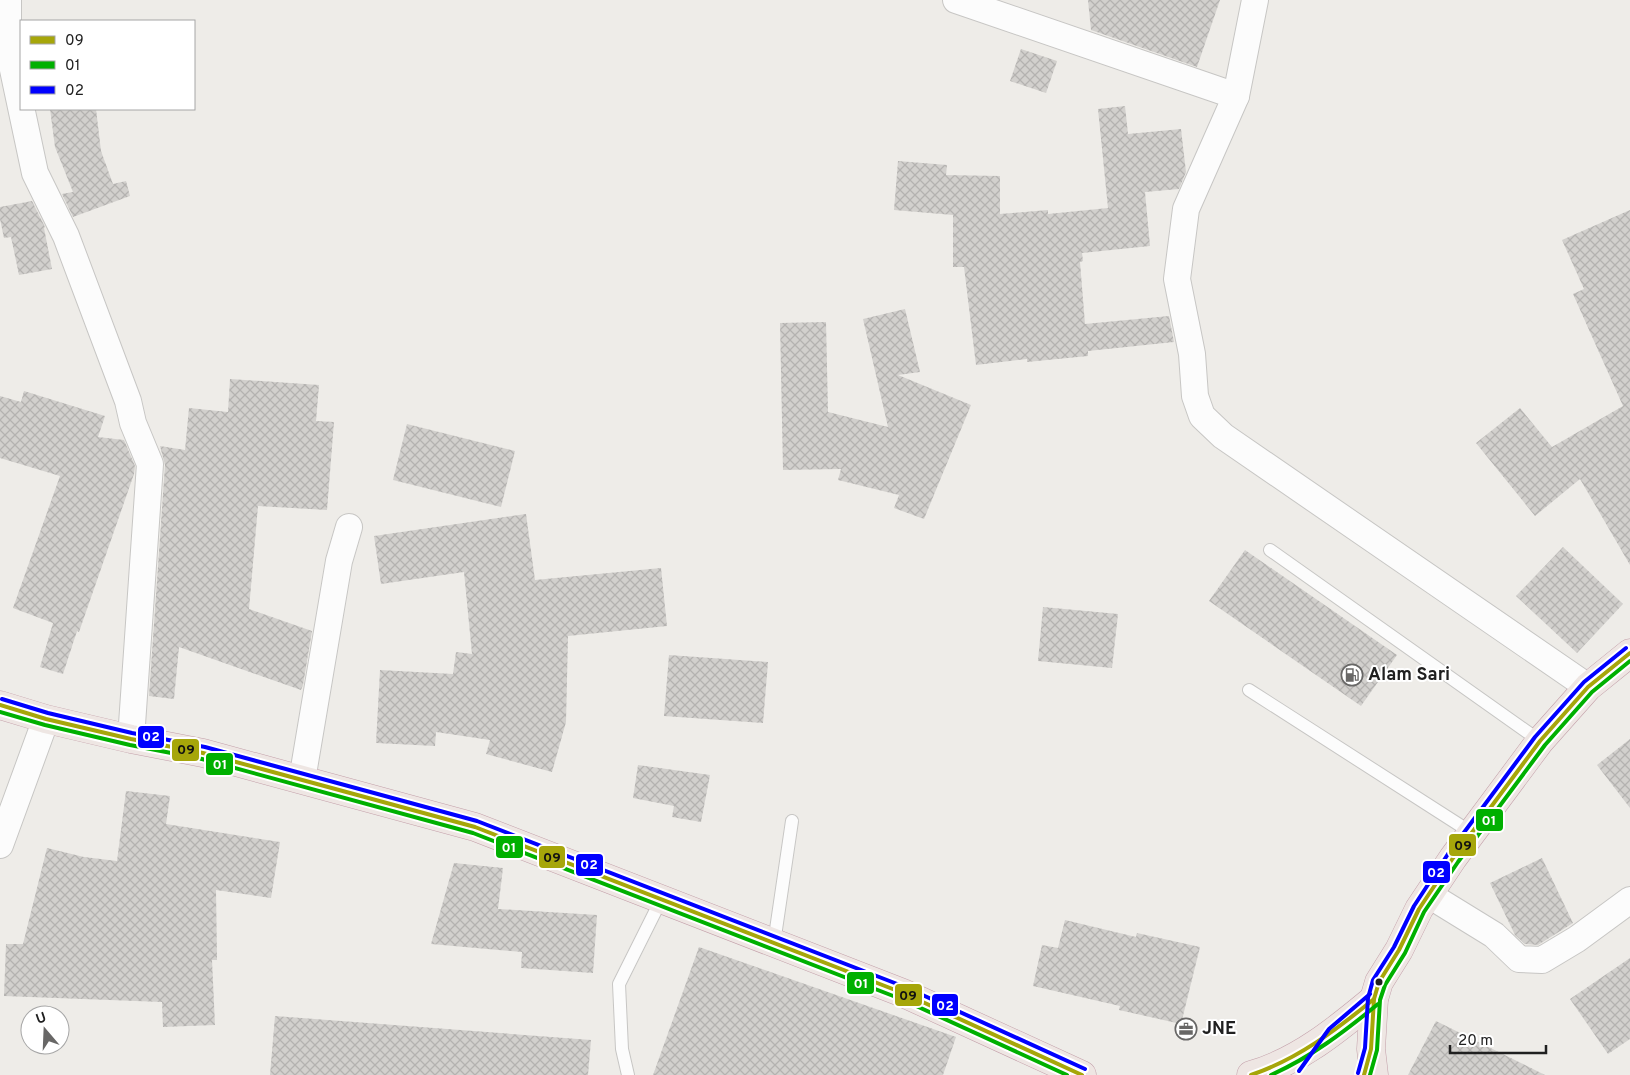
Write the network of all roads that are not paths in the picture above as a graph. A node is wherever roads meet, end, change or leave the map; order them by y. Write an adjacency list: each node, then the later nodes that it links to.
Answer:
1 (8, 0): 5 (street)
2 (956, 0): 4 (street)
3 (1255, 0): 4 (street)
4 (1236, 96): 10 (street)
5 (20, 102)
6 (22, 110): 14 (street)
7 (349, 528): 16 (street)
8 (1270, 550): 15 (lane)
9 (1630, 653): 10 (highway)
10 (1588, 687): 15 (highway)
11 (1249, 690): 18 (lane)
12 (0, 705): 13 (highway)
13 (46, 719): 14 (highway); 19 (street)
14 (131, 739): 16 (highway)
15 (1540, 741): 18 (highway)
16 (302, 780): 21 (highway)
17 (792, 821): 23 (lane)
18 (1472, 833): 20 (highway)
19 (0, 845)
20 (1429, 895): 22 (street); 24 (highway)
21 (662, 898): 23 (highway); 27 (lane)
22 (1630, 900)
23 (774, 943): 28 (highway)
24 (1374, 999): 25 (highway); 26 (highway)
25 (1333, 1033): 29 (highway); 30 (highway)
26 (1373, 1062): 31 (highway)
27 (628, 1075)
28 (1082, 1075)
29 (1251, 1075)
30 (1304, 1075)
31 (1364, 1075)

